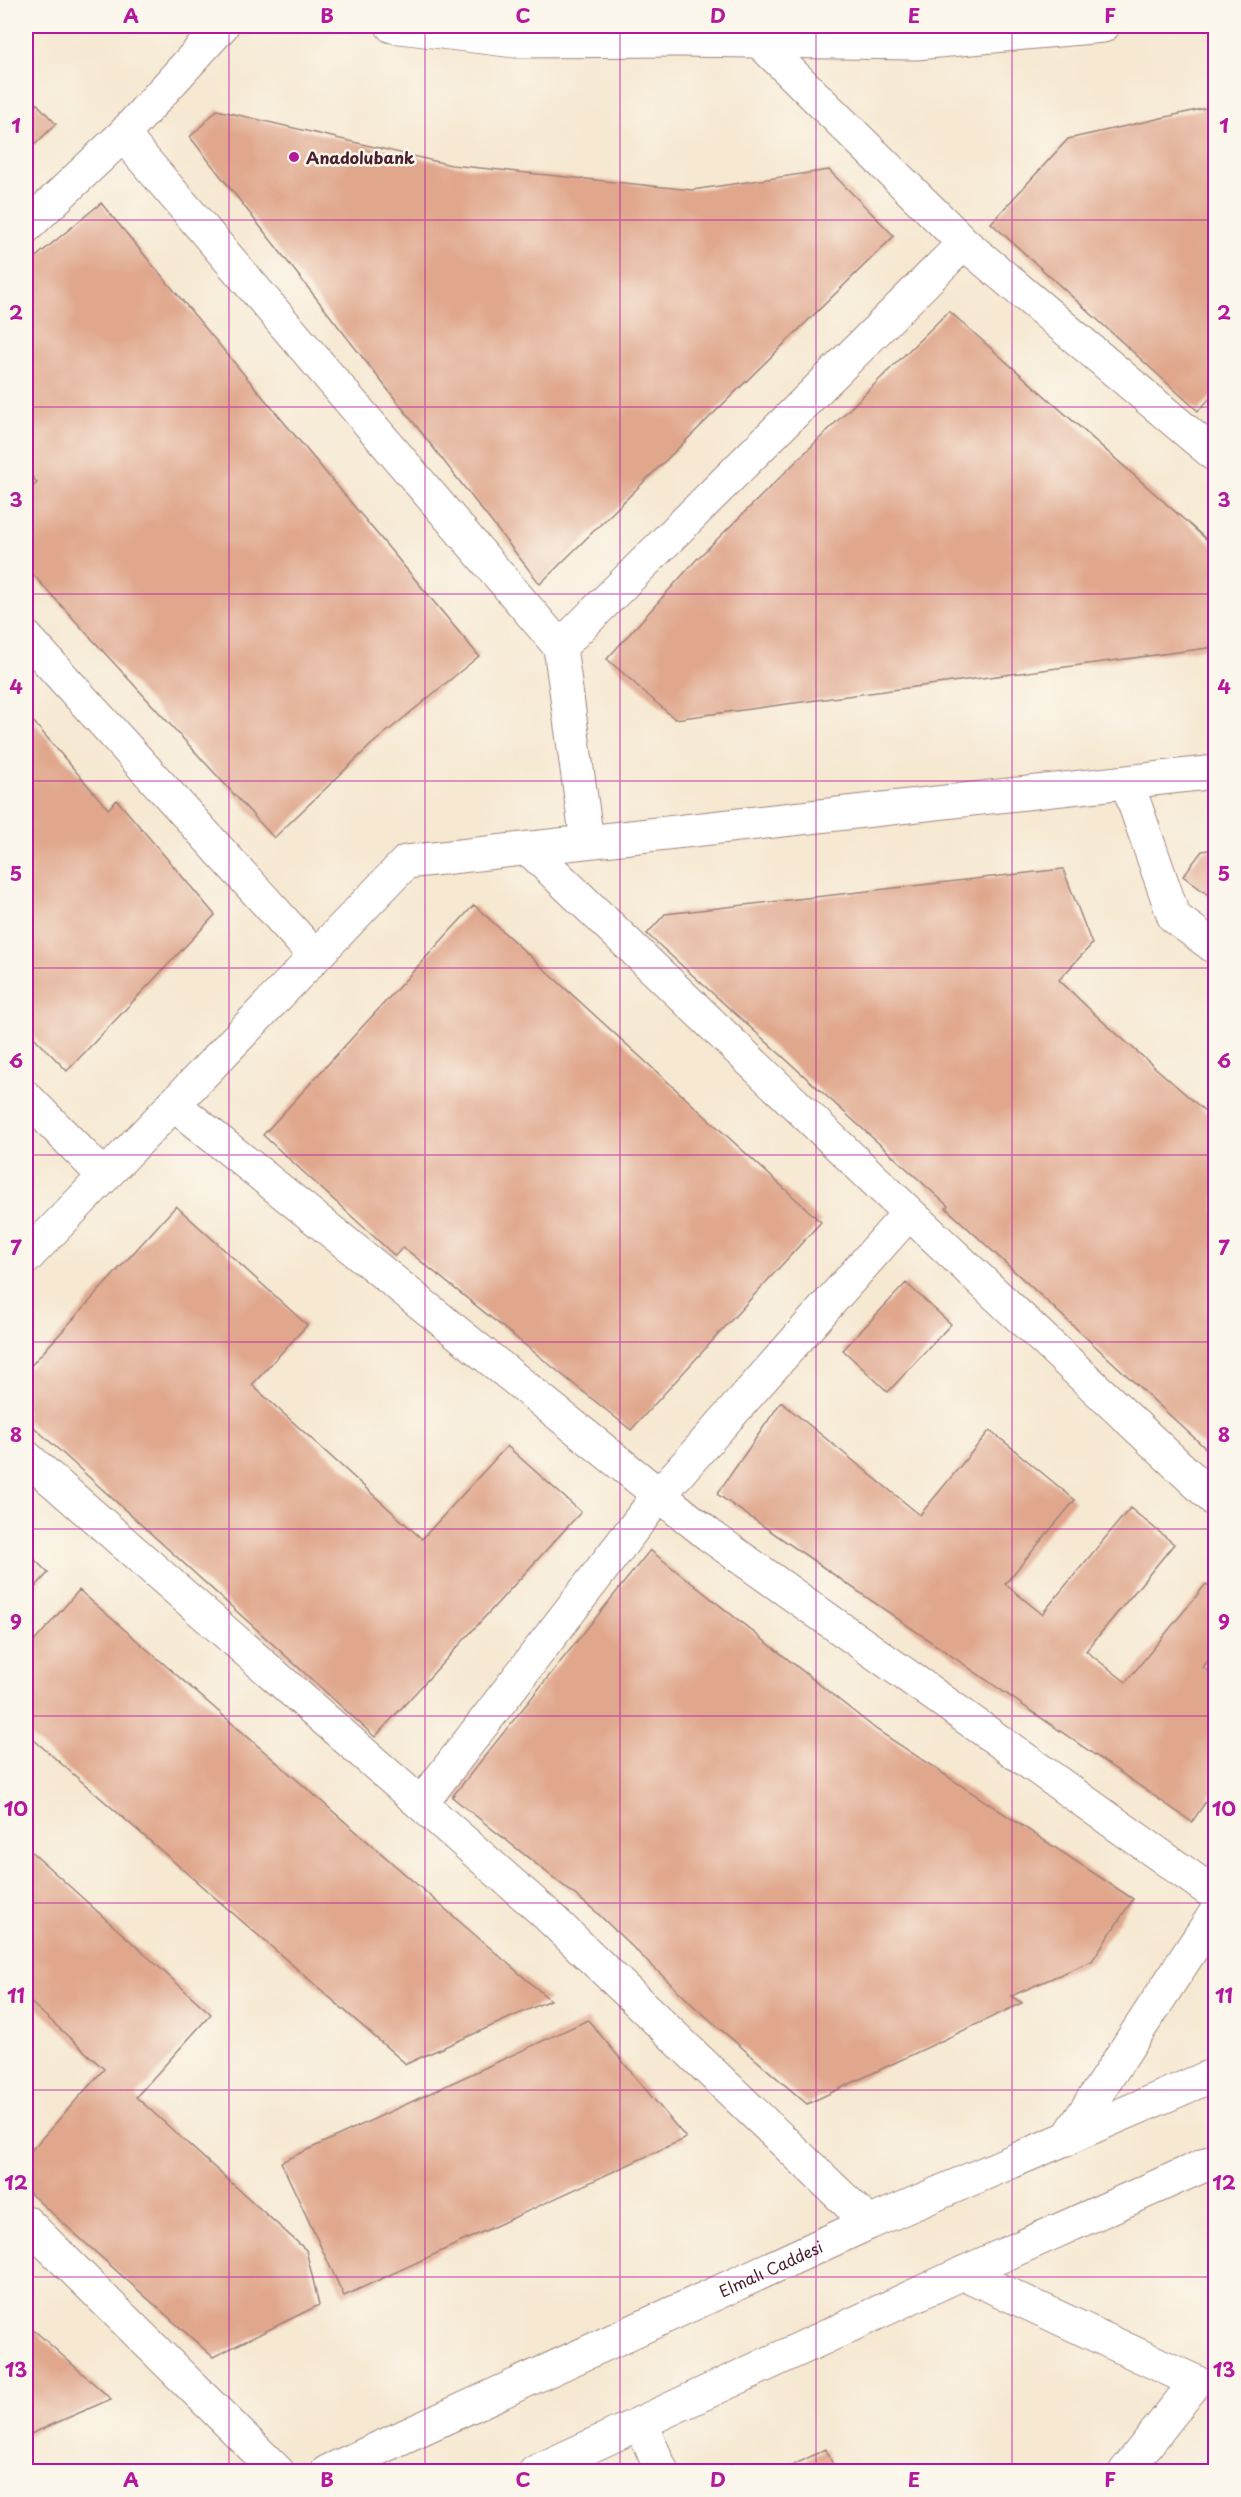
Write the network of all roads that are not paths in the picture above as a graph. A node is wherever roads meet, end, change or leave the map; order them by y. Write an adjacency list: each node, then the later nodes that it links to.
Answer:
1 (222, 26): 5 (street)
2 (392, 26): 4 (street)
3 (1103, 26): 4 (street)
4 (760, 42): 7 (street)
5 (123, 135): 6 (street); 10 (street)
6 (26, 227)
7 (964, 243): 8 (street); 10 (street)
8 (1215, 456)
9 (26, 638): 16 (street)
10 (560, 647): 13 (street)
11 (1215, 772): 12 (street)
12 (1127, 782): 13 (street); 15 (street)
13 (587, 841): 14 (street)
14 (528, 848): 16 (street); 20 (street)
15 (1215, 948)
16 (315, 956): 18 (street)
17 (26, 1096): 19 (street)
18 (173, 1104): 19 (street); 23 (street)
19 (104, 1176): 21 (street)
20 (909, 1213): 23 (street); 24 (street)
21 (26, 1258)
22 (26, 1457): 25 (street)
23 (659, 1495): 25 (street); 26 (street)
24 (1215, 1502)
25 (421, 1804): 32 (street)
26 (1215, 1895)
27 (1215, 1912): 29 (street)
28 (1215, 2074): 29 (street, Elmalı Caddesi)
29 (1067, 2139): 32 (street, Elmalı Caddesi)
30 (1215, 2160): 33 (street)
31 (26, 2222): 35 (street)
32 (869, 2223): 36 (street, Elmalı Caddesi)
33 (963, 2273): 34 (street); 39 (street)
34 (641, 2424): 37 (street); 38 (street)
35 (278, 2472)
36 (327, 2472)
37 (535, 2472)
38 (662, 2472)
39 (1125, 2472)

